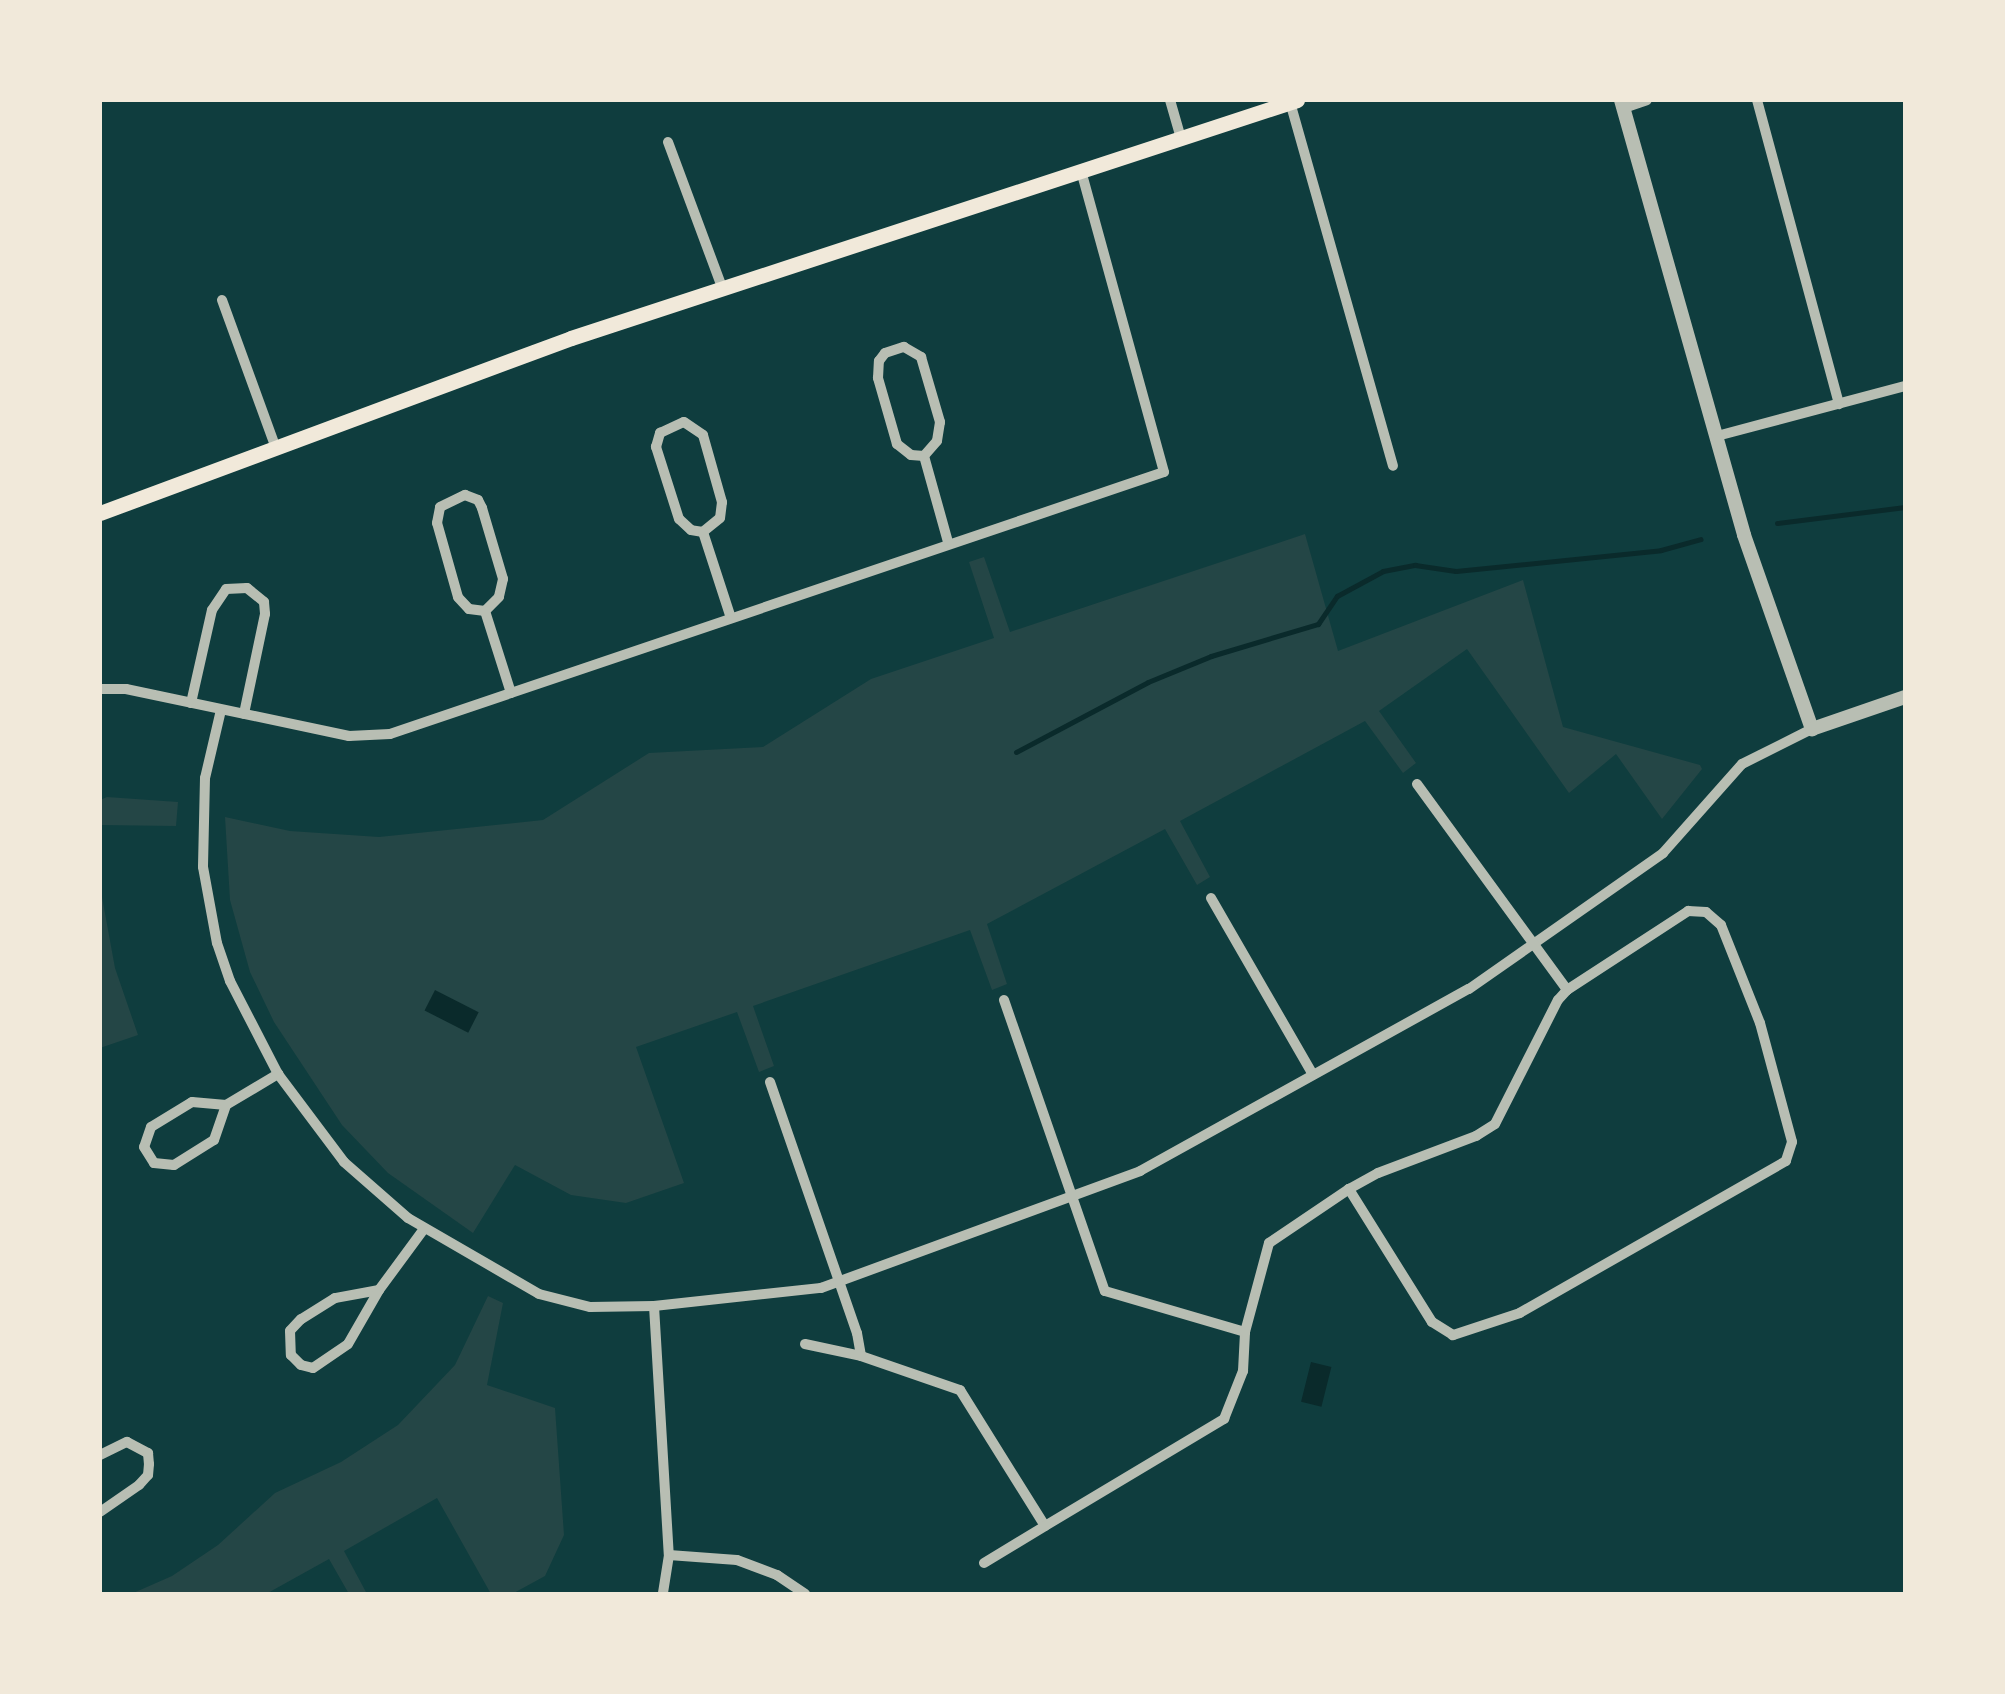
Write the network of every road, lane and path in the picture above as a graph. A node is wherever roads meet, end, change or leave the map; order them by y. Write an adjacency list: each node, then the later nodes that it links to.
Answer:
1 (1170, 100): 6 (street)
2 (1648, 100): 5 (street)
3 (1758, 100): 12 (street)
4 (1293, 101): 6 (main road); 16 (street)
5 (1623, 104): 13 (street)
6 (1181, 138): 8 (main road)
7 (668, 142): 9 (street)
8 (1081, 170): 9 (main road); 19 (street)
9 (722, 287): 14 (main road)
10 (222, 300): 14 (street)
11 (1905, 386): 12 (street)
12 (1839, 404): 13 (street)
13 (1717, 436): 28 (street)
14 (275, 446): 17 (main road)
15 (924, 456): 15 (street); 19 (street)
16 (1392, 466)
17 (100, 513)
18 (703, 532): 18 (street); 21 (street)
19 (948, 542): 21 (street)
20 (485, 610): 20 (street); 23 (street)
21 (731, 618): 23 (street)
22 (100, 689): 25 (street)
23 (511, 693): 27 (street)
24 (1905, 697): 28 (street)
25 (191, 704): 26 (street); 27 (street)
26 (221, 710): 27 (street); 34 (street)
27 (244, 714)
28 (1812, 729): 31 (street)
29 (1416, 784): 31 (street)
30 (1210, 898): 35 (street)
31 (1535, 944): 32 (street); 35 (street)
32 (1568, 990): 38 (street); 38 (street)
33 (1004, 1000): 39 (street)
34 (278, 1074): 37 (street); 40 (street)
35 (1313, 1075): 39 (street)
36 (770, 1082): 41 (street)
37 (226, 1106): 37 (street)
38 (1349, 1189): 44 (street)
39 (1075, 1197): 41 (street); 44 (street)
40 (424, 1229): 42 (street); 43 (street)
41 (838, 1282): 43 (street); 46 (street)
42 (379, 1290): 42 (street)
43 (654, 1306): 50 (street)
44 (1245, 1332): 49 (street)
45 (805, 1344): 46 (street)
46 (861, 1356): 49 (street)
47 (100, 1455): 48 (street)
48 (100, 1512)
49 (1045, 1526): 51 (street)
50 (668, 1555): 52 (street); 53 (street)
51 (984, 1562)
52 (663, 1594)
53 (805, 1594)

